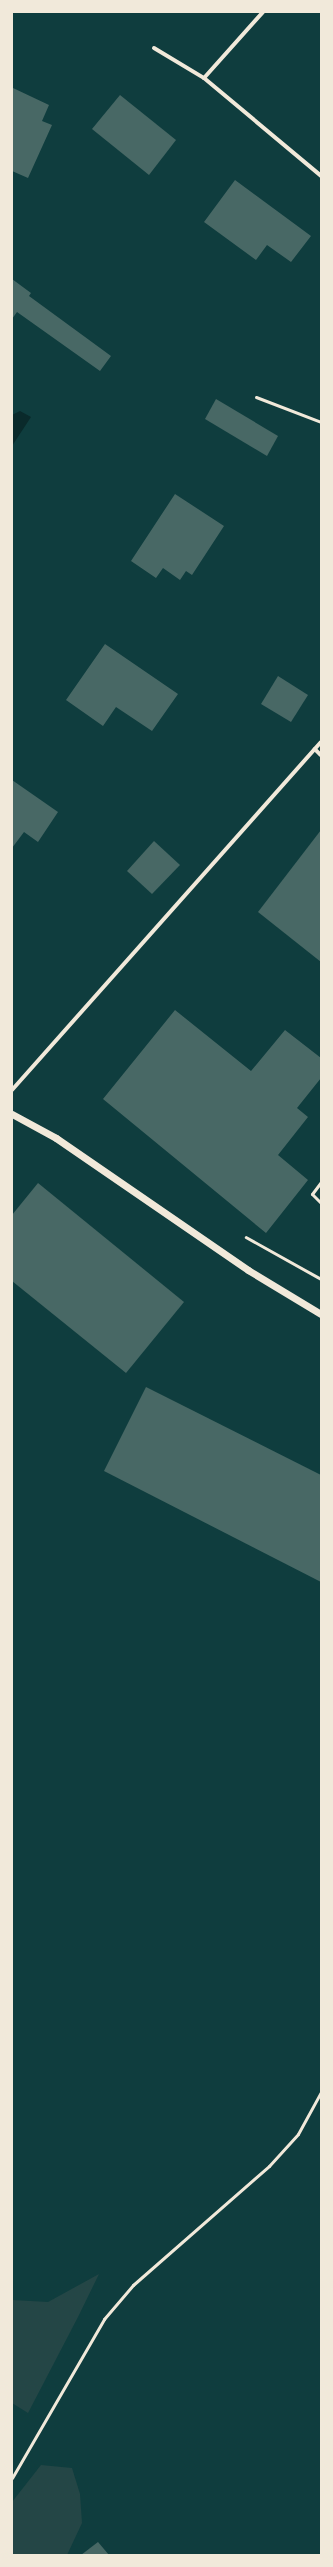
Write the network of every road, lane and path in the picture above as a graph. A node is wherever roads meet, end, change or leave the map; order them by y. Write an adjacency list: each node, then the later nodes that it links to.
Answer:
1 (263, 12): 3 (street)
2 (154, 48): 3 (street)
3 (204, 78): 4 (street)
4 (321, 176)
5 (256, 397): 6 (lane)
6 (321, 422)
7 (321, 742): 8 (street)
8 (315, 749): 9 (street); 10 (street)
9 (321, 754)
10 (12, 1090)
11 (12, 1114): 16 (street)
12 (321, 1182): 13 (lane)
13 (321, 1203)
14 (263, 1247): 15 (path)
15 (321, 1279)
16 (321, 1314)
17 (321, 2092): 18 (lane)
18 (12, 2478)

